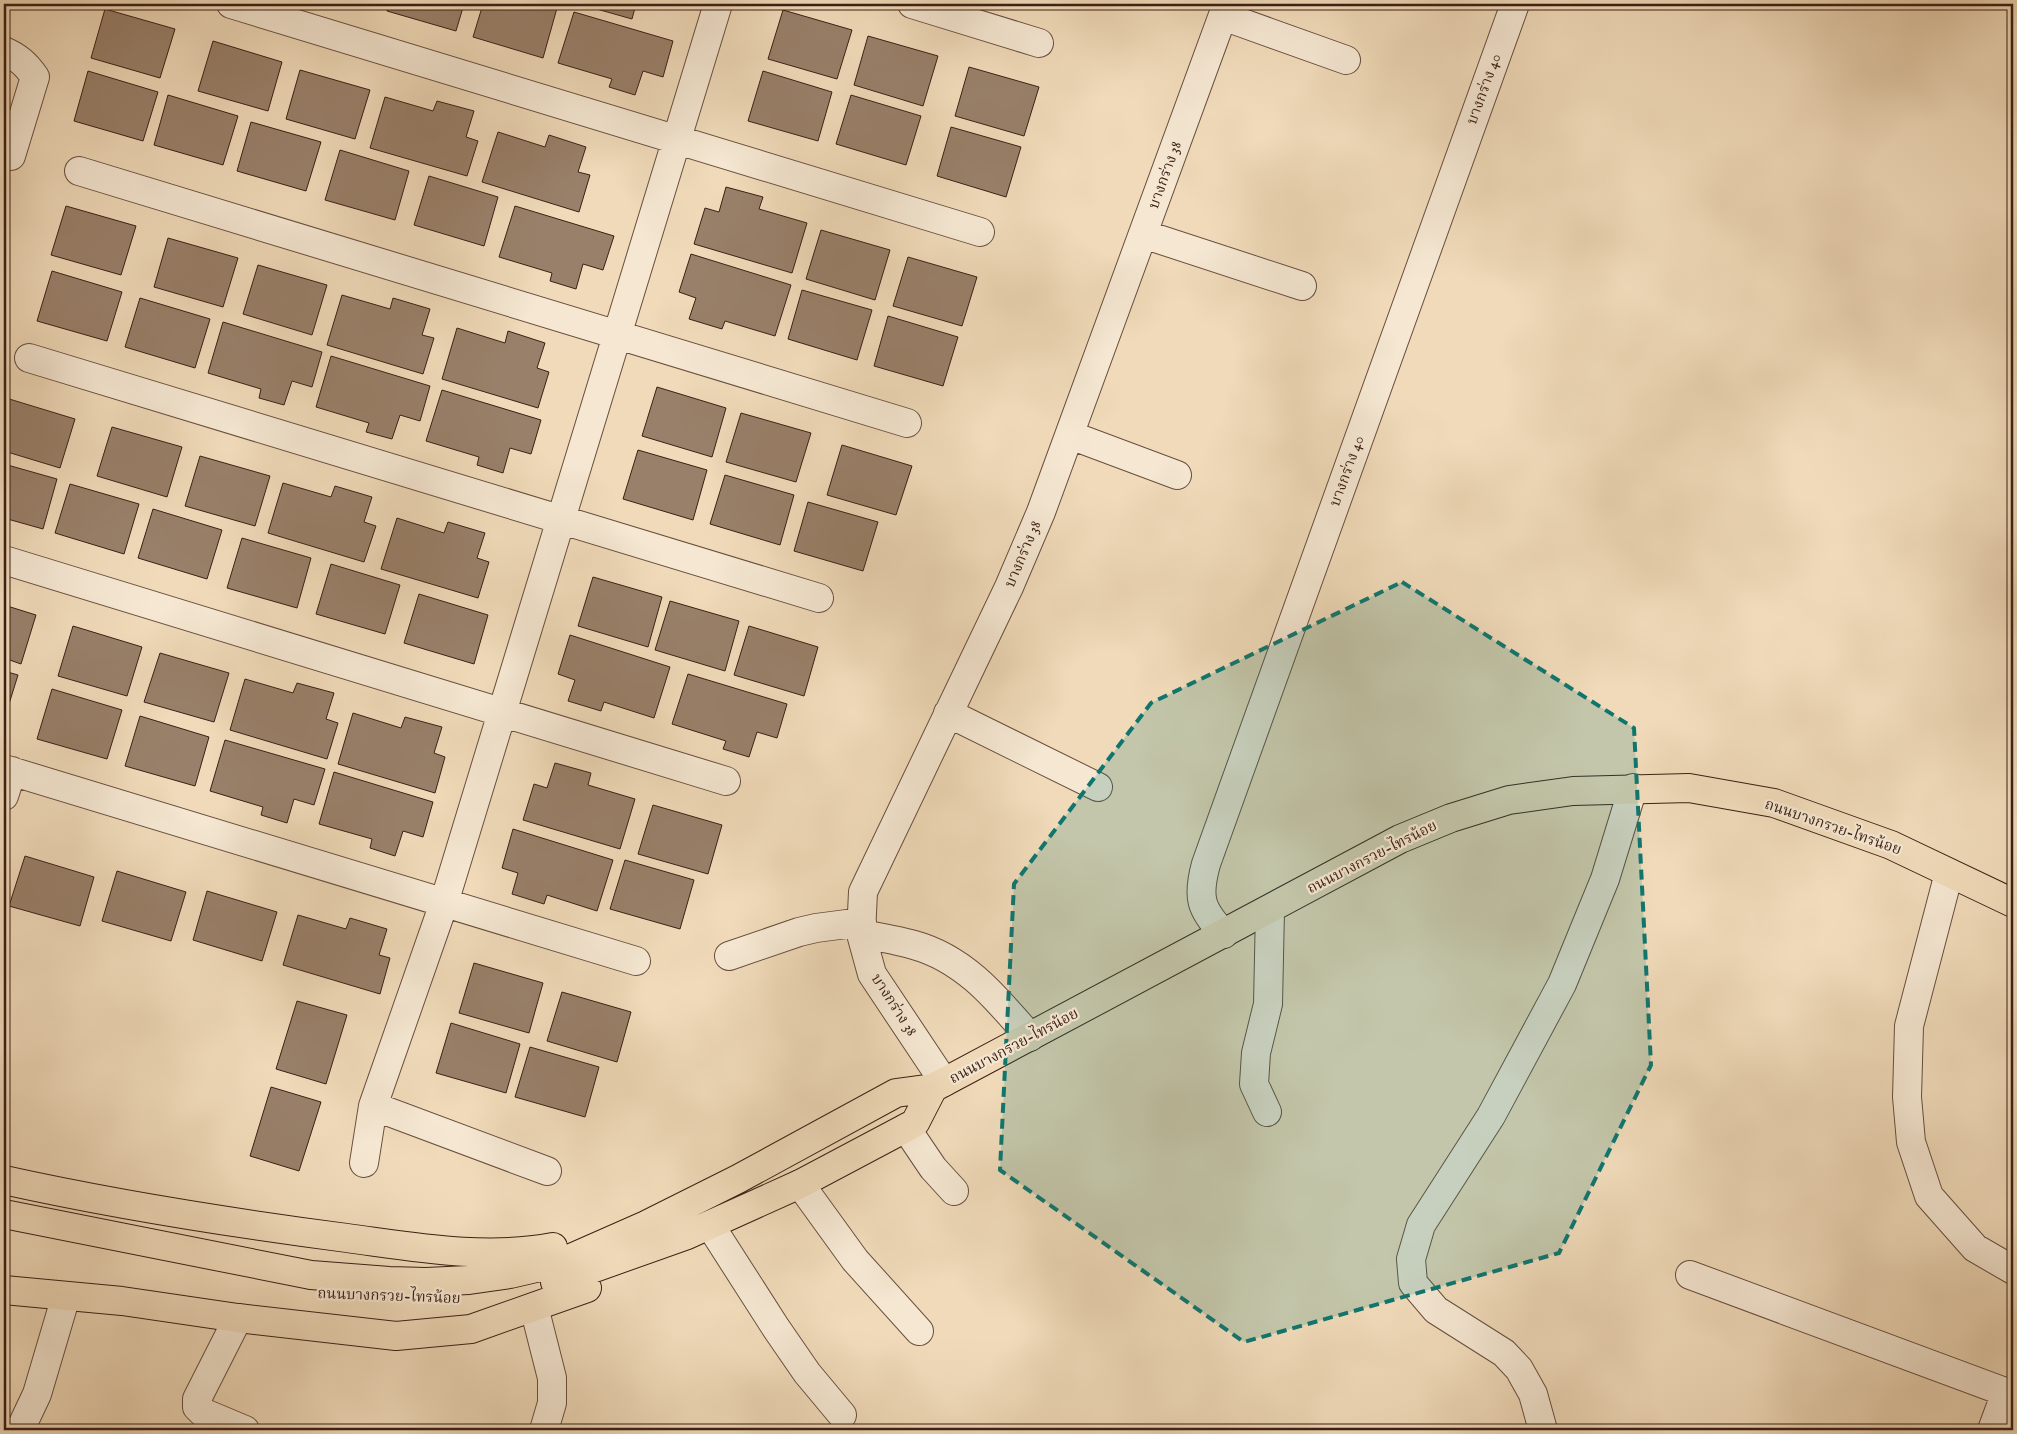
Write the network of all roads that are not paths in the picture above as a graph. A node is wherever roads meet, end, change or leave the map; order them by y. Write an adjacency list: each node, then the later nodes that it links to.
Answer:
1 (231, 4): 9 (street)
2 (718, 4): 9 (street)
3 (912, 4): 6 (street)
4 (1515, 4): 34 (street, บางกร่าง 40)
5 (1225, 10): 8 (street); 13 (street, บางกร่าง 38)
6 (1039, 43)
7 (4, 51): 10 (street)
8 (1346, 60)
9 (677, 140): 12 (street); 15 (street)
10 (11, 156)
11 (79, 171): 15 (street)
12 (980, 232)
13 (1143, 234): 14 (street); 18 (street, บางกร่าง 38)
14 (1302, 286)
15 (617, 335): 17 (street); 20 (street)
16 (29, 358): 20 (street)
17 (907, 423)
18 (1070, 435): 19 (street); 24 (street, บางกร่าง 38)
19 (1177, 475)
20 (561, 520): 22 (street); 23 (street)
21 (4, 560): 23 (street)
22 (819, 598)
23 (502, 712): 26 (street); 30 (street)
24 (948, 712): 27 (street); 33 (street, บางกร่าง 38)
25 (6, 779): 30 (street)
26 (726, 781)
27 (1098, 787)
28 (1633, 788): 29 (main road, ถนนบางกรวย-ไทรน้อย); 32 (main road, ถนนบางกรวย-ไทรน้อย); 64 (street)
29 (1949, 873): 31 (main road, ถนนบางกรวย-ไทรน้อย); 52 (street)
30 (444, 902): 36 (street); 39 (street)
31 (2013, 903)
32 (1270, 910): 34 (main road, ถนนบางกรวย-ไทรน้อย); 40 (street)
33 (862, 928): 35 (street); 37 (street); 38 (street, บางกร่าง 38)
34 (1224, 934): 37 (main road, ถนนบางกรวย-ไทรน้อย)
35 (729, 956)
36 (636, 961)
37 (1030, 1037): 38 (main road, ถนนบางกรวย-ไทรน้อย)
38 (939, 1085): 41 (main road, ถนนบางกรวย-ไทรน้อย); 44 (main road, ถนนบางกรวย-ไทรน้อย)
39 (373, 1106): 42 (street); 43 (street)
40 (1267, 1112)
41 (906, 1128): 46 (main road, ถนนบางกรวย-ไทรน้อย); 47 (street)
42 (364, 1163)
43 (547, 1171)
44 (738, 1179): 45 (main road); 51 (main road, ถนนบางกรวย-ไทรน้อย)
45 (4, 1180)
46 (800, 1184): 49 (main road, ถนนบางกรวย-ไทรน้อย); 58 (street)
47 (954, 1191)
48 (4, 1214): 51 (main road, ถนนบางกรวย-ไทรน้อย)
49 (698, 1230): 51 (main road, ถนนบางกรวย-ไทรน้อย); 56 (main road); 60 (street)
50 (4, 1232): 51 (main road, ถนนบางกรวย-ไทรน้อย)
51 (565, 1270)
52 (2013, 1270)
53 (1690, 1276): 59 (street)
54 (4, 1290): 55 (main road)
55 (66, 1296): 57 (main road); 61 (street)
56 (534, 1307): 57 (main road); 63 (street)
57 (238, 1318): 62 (street)
58 (919, 1331)
59 (2010, 1393): 65 (street)
60 (842, 1415)
61 (20, 1430)
62 (245, 1430)
63 (544, 1430)
64 (1543, 1430)
65 (1992, 1430)

